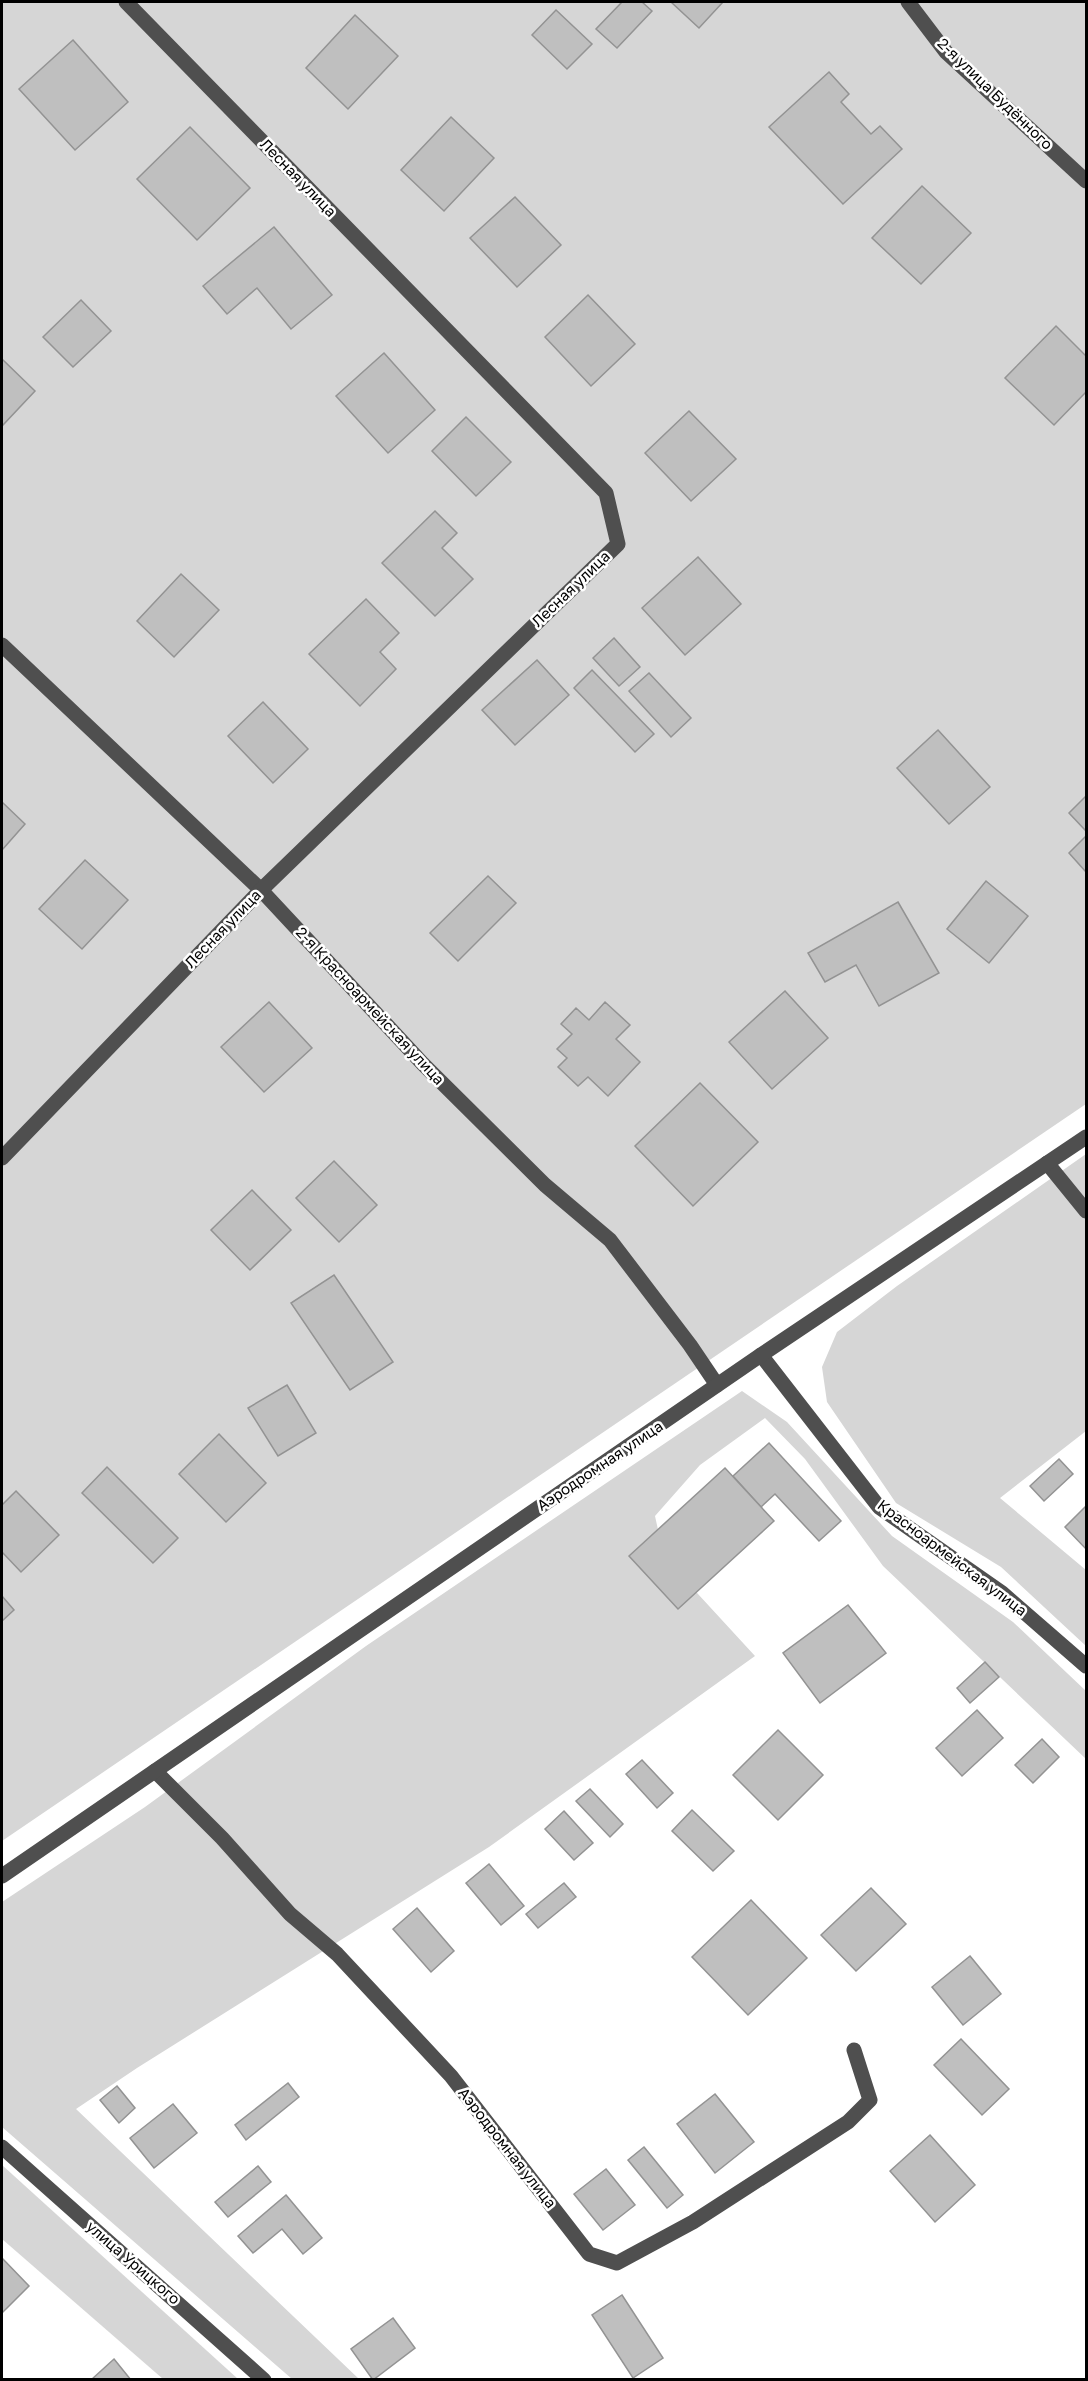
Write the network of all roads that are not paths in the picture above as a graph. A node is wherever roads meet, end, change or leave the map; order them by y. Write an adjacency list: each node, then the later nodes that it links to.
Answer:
1 (126, 2): 5 (street, Лесная улица)
2 (908, 2): 3 (street, 2-я улица Будённого)
3 (1086, 181)
4 (2, 645): 5 (street, 2-я Красноармейская улица)
5 (261, 890): 7 (street, Лесная улица); 11 (street, 2-я Красноармейская улица)
6 (1086, 1137): 8 (street, Аэродромная улица)
7 (2, 1158)
8 (1047, 1163): 9 (street); 10 (street, Аэродромная улица)
9 (1086, 1212)
10 (761, 1355): 11 (street, Аэродромная улица); 12 (street, Красноармейская улица)
11 (717, 1385): 13 (street, Аэродромная улица)
12 (1086, 1666)
13 (154, 1771): 14 (street, Аэродромная улица); 15 (street, Аэродромная улица)
14 (2, 1876)
15 (854, 2050)
16 (2, 2147): 17 (street, улица Урицкого)
17 (264, 2379)

